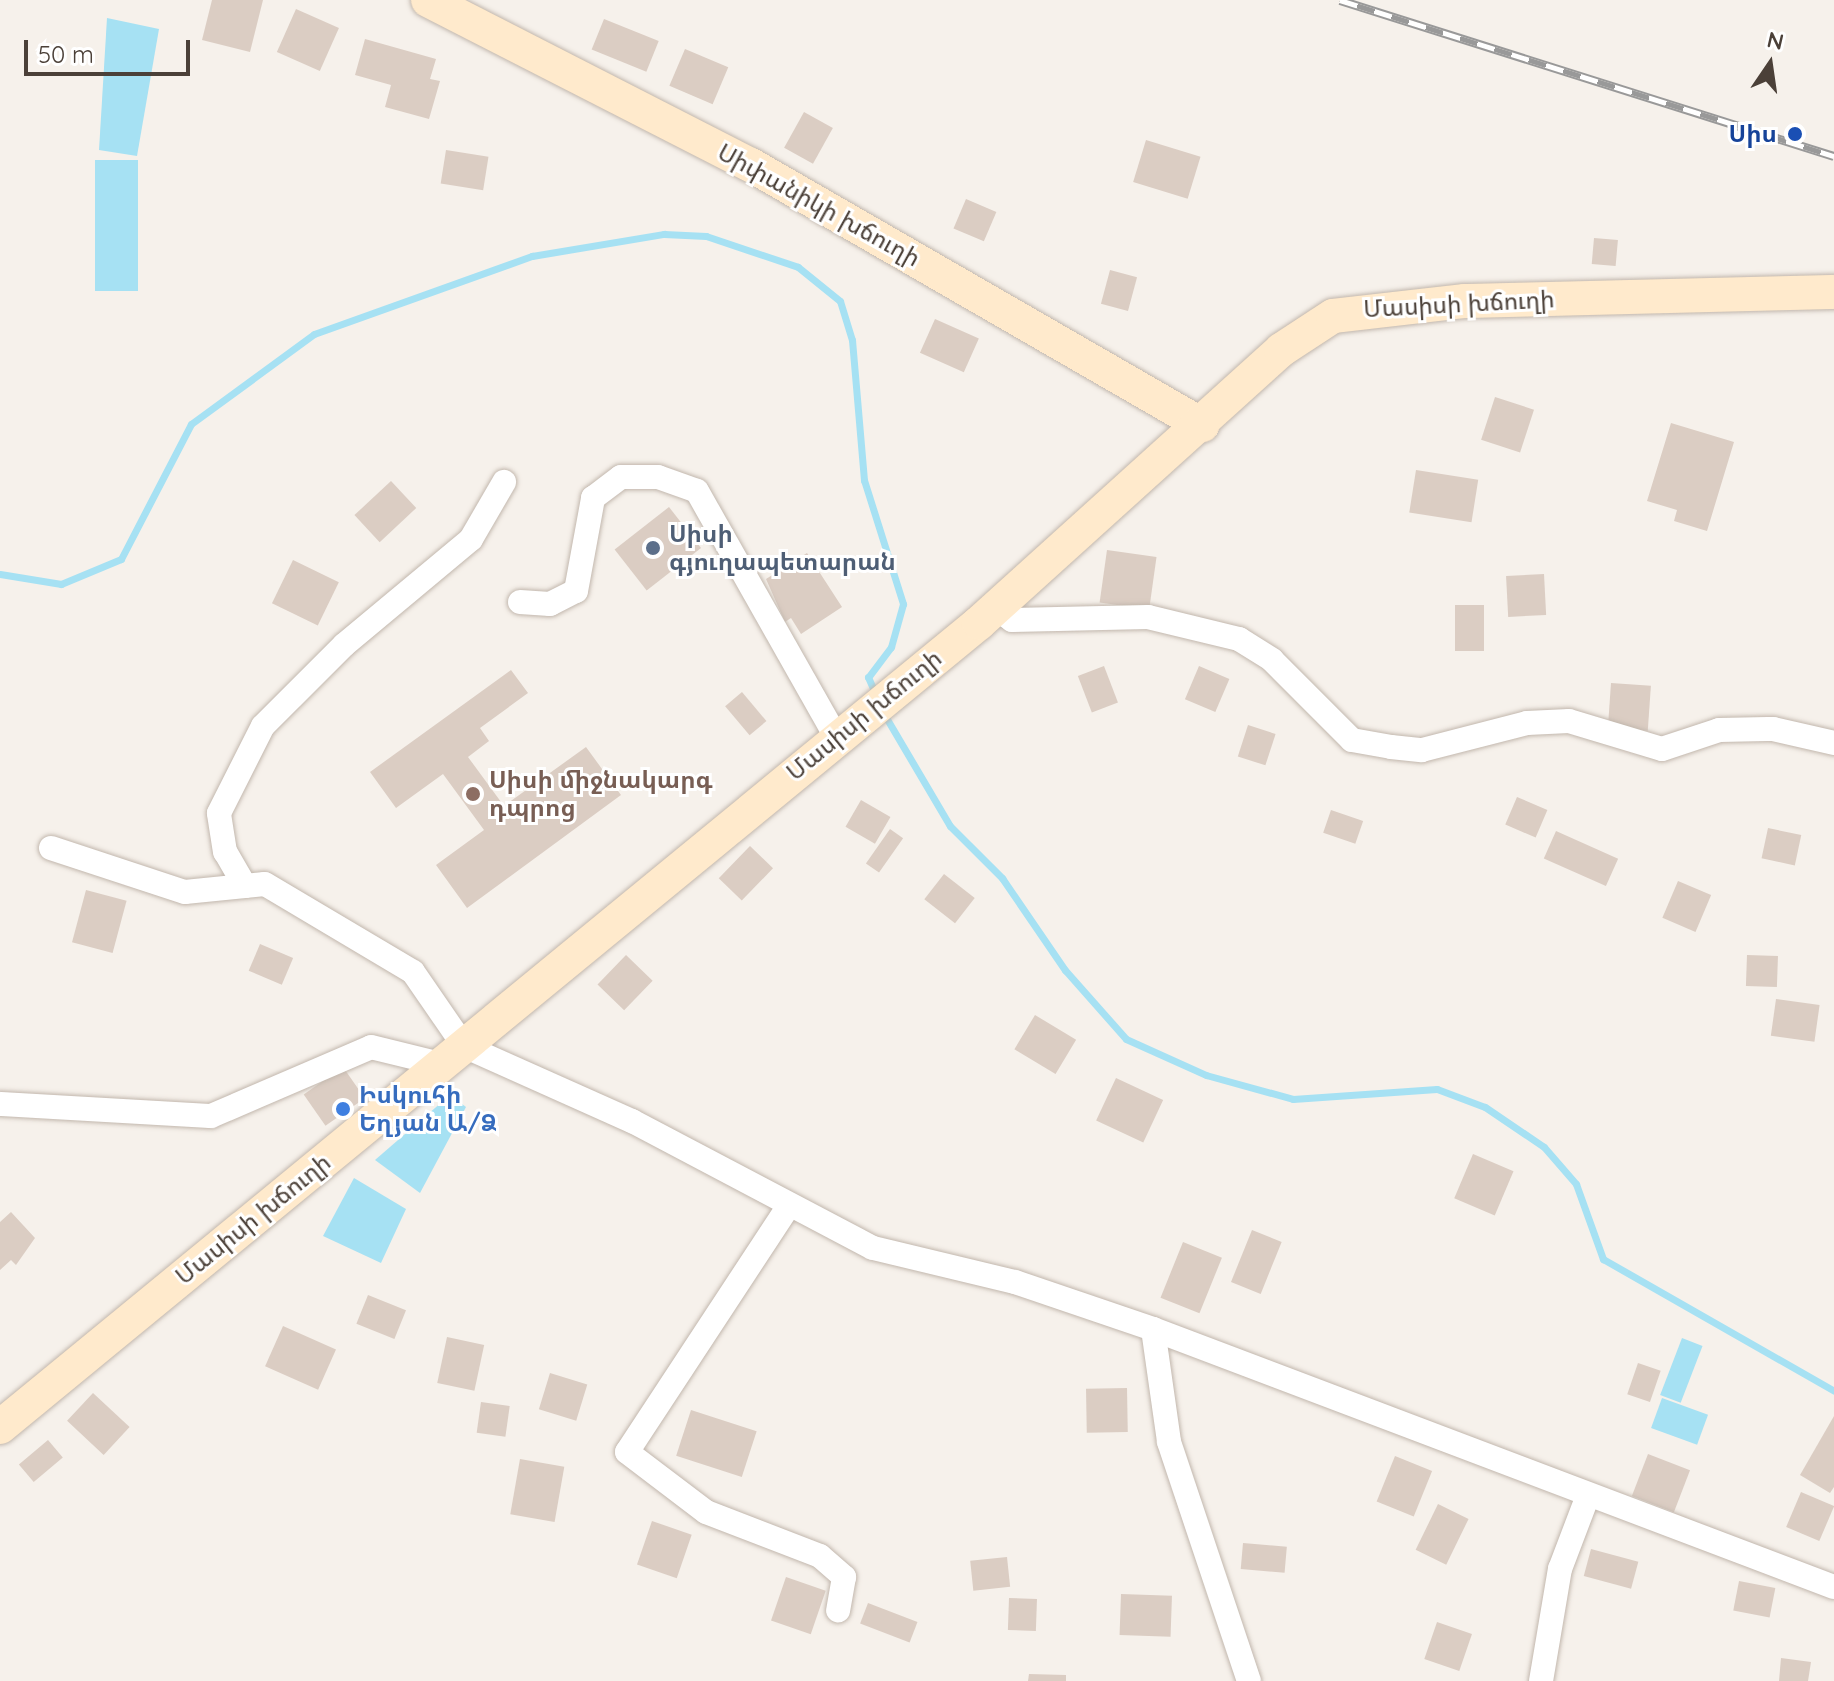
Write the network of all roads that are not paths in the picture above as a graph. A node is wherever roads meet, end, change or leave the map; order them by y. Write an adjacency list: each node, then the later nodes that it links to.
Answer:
1 (428, 0): 3 (main road, Սիփանիկի խճուղի)
2 (1834, 292): 3 (main road, Մասիսի խճուղի)
3 (1202, 425): 6 (main road, Մասիսի խճուղի)
4 (504, 482): 10 (street)
5 (520, 602): 7 (street)
6 (987, 615): 7 (main road, Մասիսի խճուղի); 8 (street)
7 (836, 737): 11 (main road, Մասիսի խճուղի)
8 (1834, 743)
9 (51, 848): 10 (street)
10 (245, 886): 11 (street)
11 (452, 1055): 12 (street); 13 (street); 15 (main road, Մասիսի խճուղի)
12 (0, 1104)
13 (788, 1207): 14 (street); 18 (street)
14 (1153, 1329): 16 (street); 19 (street)
15 (2, 1423)
16 (1587, 1498): 17 (street); 20 (street)
17 (1834, 1587)
18 (838, 1610)
19 (1249, 1681)
20 (1541, 1681)

